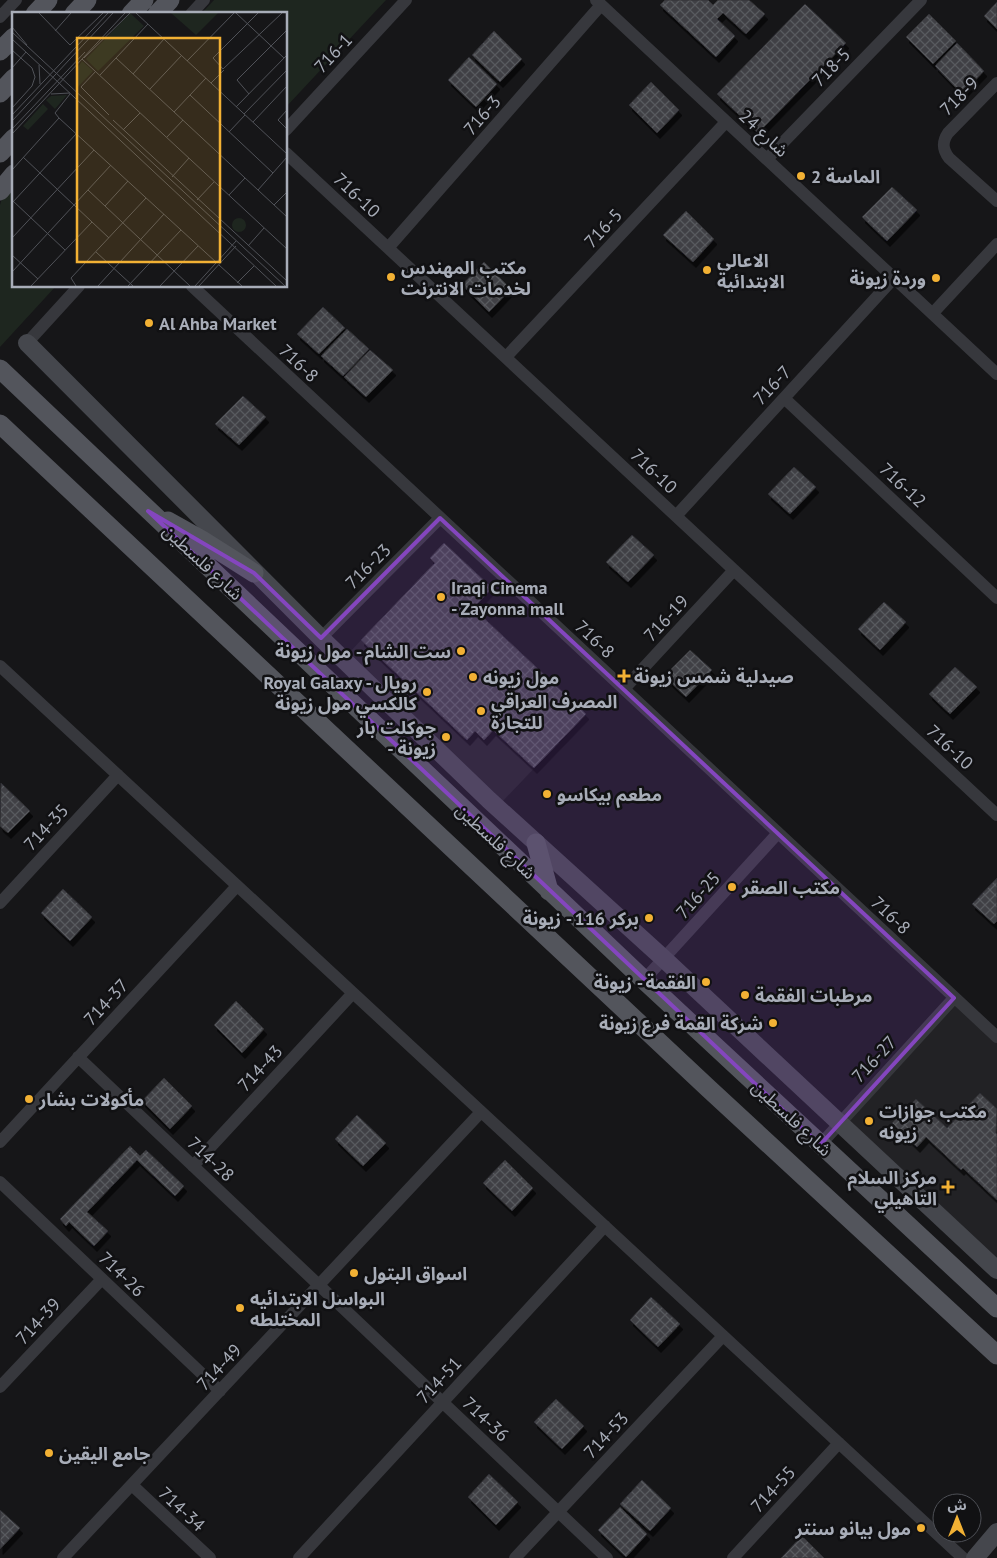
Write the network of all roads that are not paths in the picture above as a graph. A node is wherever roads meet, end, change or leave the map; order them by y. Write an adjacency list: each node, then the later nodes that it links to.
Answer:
1 (16, 0): 15 (street)
2 (48, 0): 10 (main road)
3 (87, 0): 11 (main road)
4 (144, 0): 12 (main road)
5 (170, 0): 13 (main road)
6 (204, 0): 14 (street)
7 (406, 0): 20 (street, 716-1)
8 (921, 0): 24 (street, 718-5)
9 (599, 3): 19 (street, شارع 24); 29 (street, 716-3)
10 (37, 12)
11 (76, 12)
12 (133, 12)
13 (160, 12)
14 (193, 12)
15 (0, 17)
16 (12, 39): 17 (main road)
17 (0, 51)
18 (997, 83): 27 (street, 718-9)
19 (726, 122): 24 (street, شارع 24); 35 (street, 716-5)
20 (288, 128)
21 (12, 140): 22 (main road)
22 (0, 153)
23 (288, 155): 29 (street, 716-10)
24 (767, 159): 30 (street, شارع 24)
25 (12, 176): 26 (main road)
26 (0, 191)
27 (997, 201)
28 (997, 244): 33 (street)
29 (388, 248): 35 (street, 716-10)
30 (894, 278): 33 (street, شارع 24); 38 (street, 716-7)
31 (77, 288): 34 (street)
32 (194, 288): 42 (street, 716-8)
33 (933, 313): 37 (street, شارع 24)
34 (27, 343): 44 (street)
35 (506, 357): 41 (street, 716-10)
36 (0, 369): 40 (main road, شارع فلسطين)
37 (997, 374)
38 (784, 398): 41 (street, 716-7); 45 (street, 716-12)
39 (0, 424): 74 (main road, شارع فلسطين)
40 (148, 510): 44 (main road); 54 (main road, شارع فلسطين)
41 (676, 516): 43 (street, 716-10)
42 (440, 518): 46 (street, 716-23); 48 (street, 716-8)
43 (734, 570): 48 (street, 716-19); 50 (street, 716-10)
44 (254, 573): 46 (street)
45 (997, 598)
46 (321, 638): 52 (street)
47 (0, 666): 49 (street)
48 (624, 689): 51 (street, 716-8)
49 (118, 775): 53 (street); 55 (street, 714-35)
50 (997, 815)
51 (778, 833): 56 (street, 716-25); 59 (street, 716-8)
52 (536, 843): 54 (main road); 56 (street)
53 (237, 886): 58 (street); 61 (street, 714-37)
54 (549, 891): 57 (main road, شارع فلسطين)
55 (0, 903)
56 (664, 958): 57 (street, 716-25); 63 (street)
57 (644, 980): 65 (main road, شارع فلسطين)
58 (353, 993): 62 (street); 66 (street, 714-43)
59 (954, 998): 60 (street, 716-8); 63 (street, 716-27)
60 (997, 1037)
61 (78, 1057): 64 (street, 714-37); 66 (street, 714-28)
62 (481, 1112): 68 (street); 71 (street, 714-49)
63 (839, 1124): 65 (street, 716-27); 69 (street)
64 (0, 1142)
65 (820, 1145): 72 (main road, شارع فلسطين)
66 (193, 1166): 71 (street, 714-28)
67 (0, 1182): 70 (street, 714-26)
68 (605, 1226): 73 (street); 77 (street, 714-51)
69 (997, 1270)
70 (102, 1279): 75 (street, 714-39); 76 (street, 714-26)
71 (319, 1285): 76 (street, 714-49); 77 (street, 714-36)
72 (997, 1308)
73 (723, 1336): 78 (street); 80 (street, 714-53)
74 (997, 1355)
75 (0, 1387)
76 (220, 1391): 79 (street, 714-49)
77 (442, 1402): 80 (street, 714-36); 84 (street, 714-51)
78 (839, 1443): 87 (street, 714-55); 88 (street)
79 (132, 1485): 82 (street, 714-49); 83 (street, 714-34)
80 (558, 1512): 85 (street, 714-53); 86 (street, 714-36)
81 (997, 1532): 89 (street)
82 (63, 1558)
83 (210, 1558)
84 (298, 1558)
85 (515, 1558)
86 (606, 1558)
87 (733, 1558)
88 (963, 1558)
89 (975, 1558)

